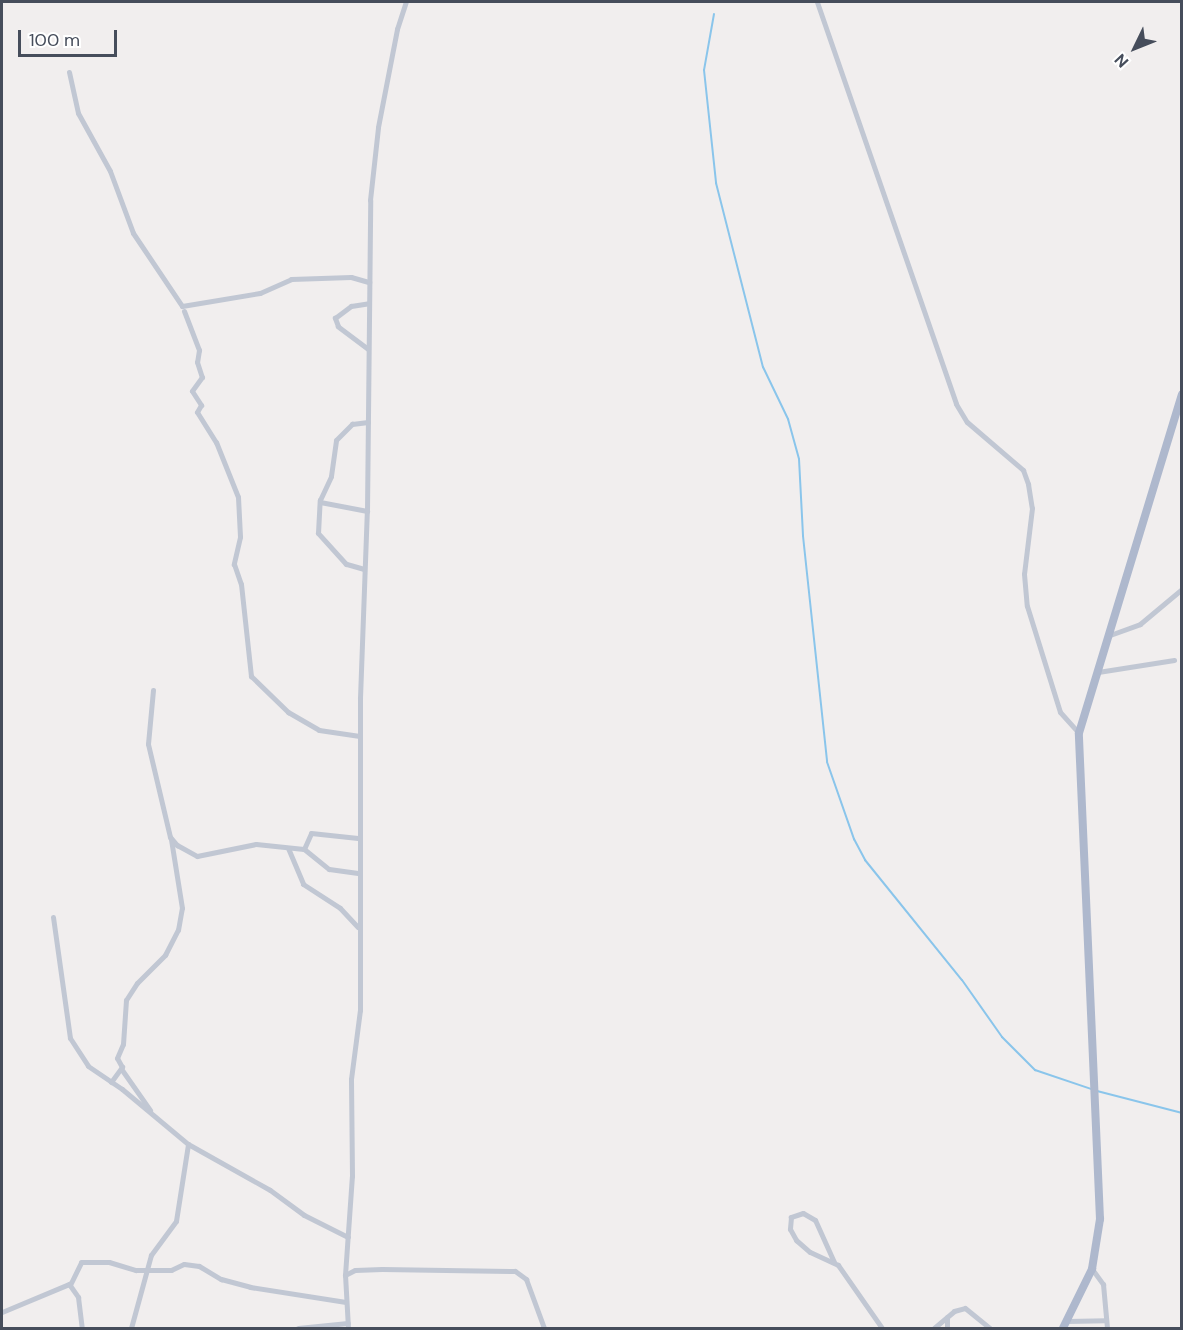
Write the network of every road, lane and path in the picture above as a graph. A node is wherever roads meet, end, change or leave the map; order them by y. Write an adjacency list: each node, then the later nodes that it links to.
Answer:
1 (406, 2): 4 (street)
2 (817, 2): 18 (street)
3 (69, 72): 4 (street)
4 (369, 282): 5 (street)
5 (369, 303): 7 (street); 7 (street)
6 (184, 310): 19 (street)
7 (368, 349): 9 (street)
8 (1182, 394): 14 (main road)
9 (368, 422): 10 (street); 11 (street)
10 (320, 502): 11 (street); 12 (street)
11 (367, 511): 12 (street)
12 (364, 569): 19 (street)
13 (1182, 589): 14 (street)
14 (1110, 635): 16 (main road)
15 (1174, 660): 16 (street)
16 (1098, 672): 18 (main road)
17 (153, 690): 21 (street)
18 (1080, 733): 34 (main road)
19 (360, 736): 20 (street)
20 (358, 837): 23 (street); 24 (street)
21 (171, 839): 22 (street); 27 (street)
22 (288, 848): 23 (street); 26 (street)
23 (303, 849): 24 (street)
24 (358, 873): 26 (street)
25 (53, 917): 28 (street)
26 (358, 927): 31 (street)
27 (122, 1070): 28 (street); 29 (street)
28 (111, 1082): 29 (street)
29 (152, 1114): 30 (street)
30 (188, 1144): 31 (street); 33 (street)
31 (348, 1237): 35 (street)
32 (834, 1262): 32 (street); 47 (street)
33 (148, 1269): 36 (street); 37 (street); 44 (street)
34 (1092, 1269): 40 (street); 41 (main road)
35 (345, 1275): 37 (street); 46 (street)
36 (70, 1285): 38 (street); 43 (street)
37 (346, 1302): 42 (street)
38 (2, 1312)
39 (947, 1317): 48 (street); 49 (street); 50 (street)
40 (1106, 1320): 41 (street); 51 (street)
41 (1065, 1325)
42 (348, 1326): 45 (street)
43 (82, 1329)
44 (132, 1329)
45 (298, 1329)
46 (544, 1329)
47 (882, 1329)
48 (934, 1329)
49 (947, 1329)
50 (990, 1329)
51 (1107, 1329)

